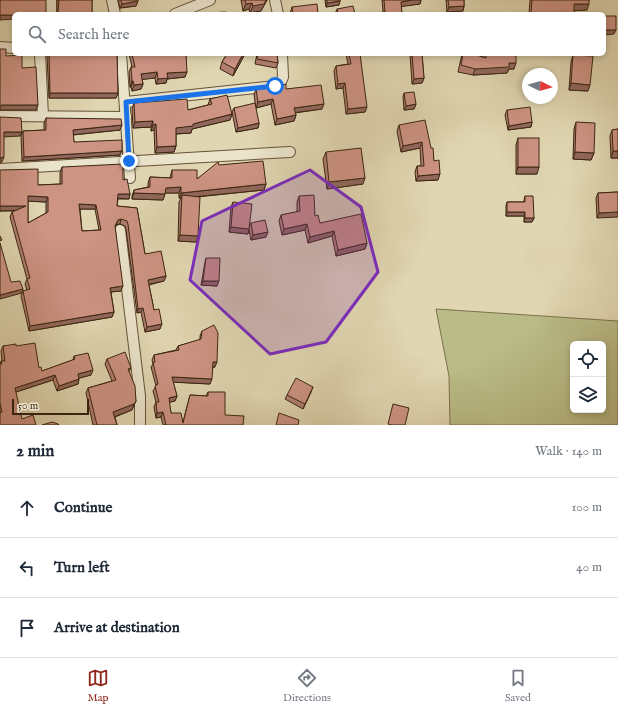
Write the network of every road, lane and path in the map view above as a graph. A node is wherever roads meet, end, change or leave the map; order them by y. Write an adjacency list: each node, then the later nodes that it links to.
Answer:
1 (51, 0): 5 (street)
2 (112, 0): 6 (street)
3 (210, 0): 7 (street)
4 (275, 0): 8 (street)
5 (51, 12)
6 (114, 12)
7 (180, 12)
8 (278, 12)
9 (0, 47): 10 (street)
10 (12, 48)
11 (40, 56): 16 (street)
12 (121, 56): 14 (street)
13 (282, 56): 14 (street)
14 (126, 102): 17 (street)
15 (0, 116): 16 (street)
16 (43, 116): 17 (street)
17 (126, 117): 19 (street)
18 (290, 152): 19 (street)
19 (129, 161): 20 (street); 21 (street)
20 (0, 169)
21 (130, 178)
22 (120, 230): 23 (street)
23 (140, 425)

